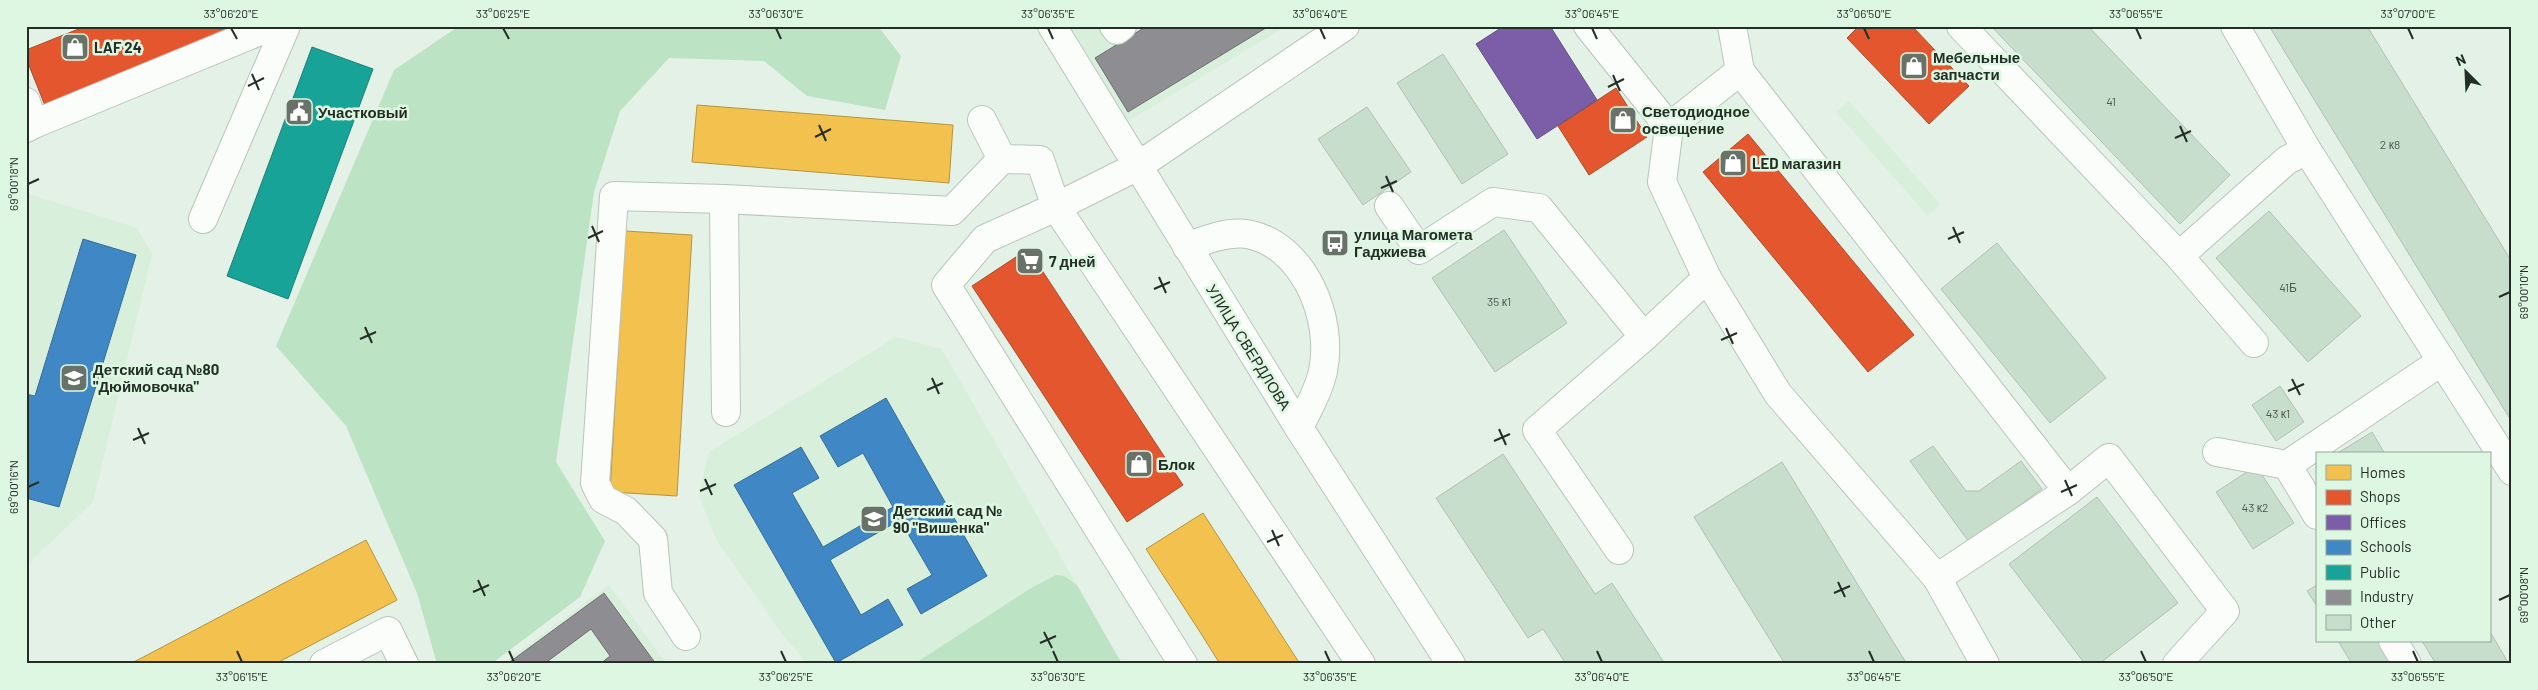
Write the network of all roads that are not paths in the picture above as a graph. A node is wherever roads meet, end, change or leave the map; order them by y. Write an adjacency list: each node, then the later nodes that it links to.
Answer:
1 (272, 26): 12 (street)
2 (286, 26): 21 (street)
3 (1052, 26): 17 (street, УЛИЦА СВЕРДЛОВА)
4 (1114, 26): 5 (street)
5 (1122, 26)
6 (1345, 26): 17 (street)
7 (1588, 26): 14 (street)
8 (1732, 26): 11 (street)
9 (1962, 26): 23 (street)
10 (2235, 26): 15 (street)
11 (1740, 71): 14 (street); 33 (street)
12 (29, 118)
13 (982, 120): 16 (street)
14 (1669, 127): 24 (street)
15 (2307, 150): 23 (street); 27 (street)
16 (1002, 159): 18 (street); 20 (street)
17 (1138, 166): 20 (street); 22 (street, УЛИЦА СВЕРДЛОВА)
18 (724, 199): 28 (street); 38 (street)
19 (1389, 206): 25 (street)
20 (1056, 207): 43 (street); 44 (street)
21 (203, 219)
22 (1187, 247): 29 (street, УЛИЦА СВЕРДЛОВА); 29 (street)
23 (2179, 256): 26 (street)
24 (1707, 278): 25 (street); 37 (street)
25 (1644, 336): 35 (street)
26 (2254, 343)
27 (2442, 361): 31 (street); 32 (street)
28 (726, 412)
29 (1298, 428): 45 (street, УЛИЦА СВЕРДЛОВА)
30 (2217, 452): 31 (street)
31 (2287, 465): 34 (street)
32 (2512, 471)
33 (2068, 491): 37 (street); 47 (street)
34 (2316, 513)
35 (1619, 550)
36 (636, 573): 38 (street)
37 (1937, 578): 46 (street)
38 (658, 593): 39 (street)
39 (686, 636)
40 (2394, 642): 48 (street)
41 (324, 664): 42 (street)
42 (404, 664)
43 (1183, 664)
44 (1361, 664)
45 (1451, 664)
46 (1985, 664)
47 (2177, 664)
48 (2407, 664)

